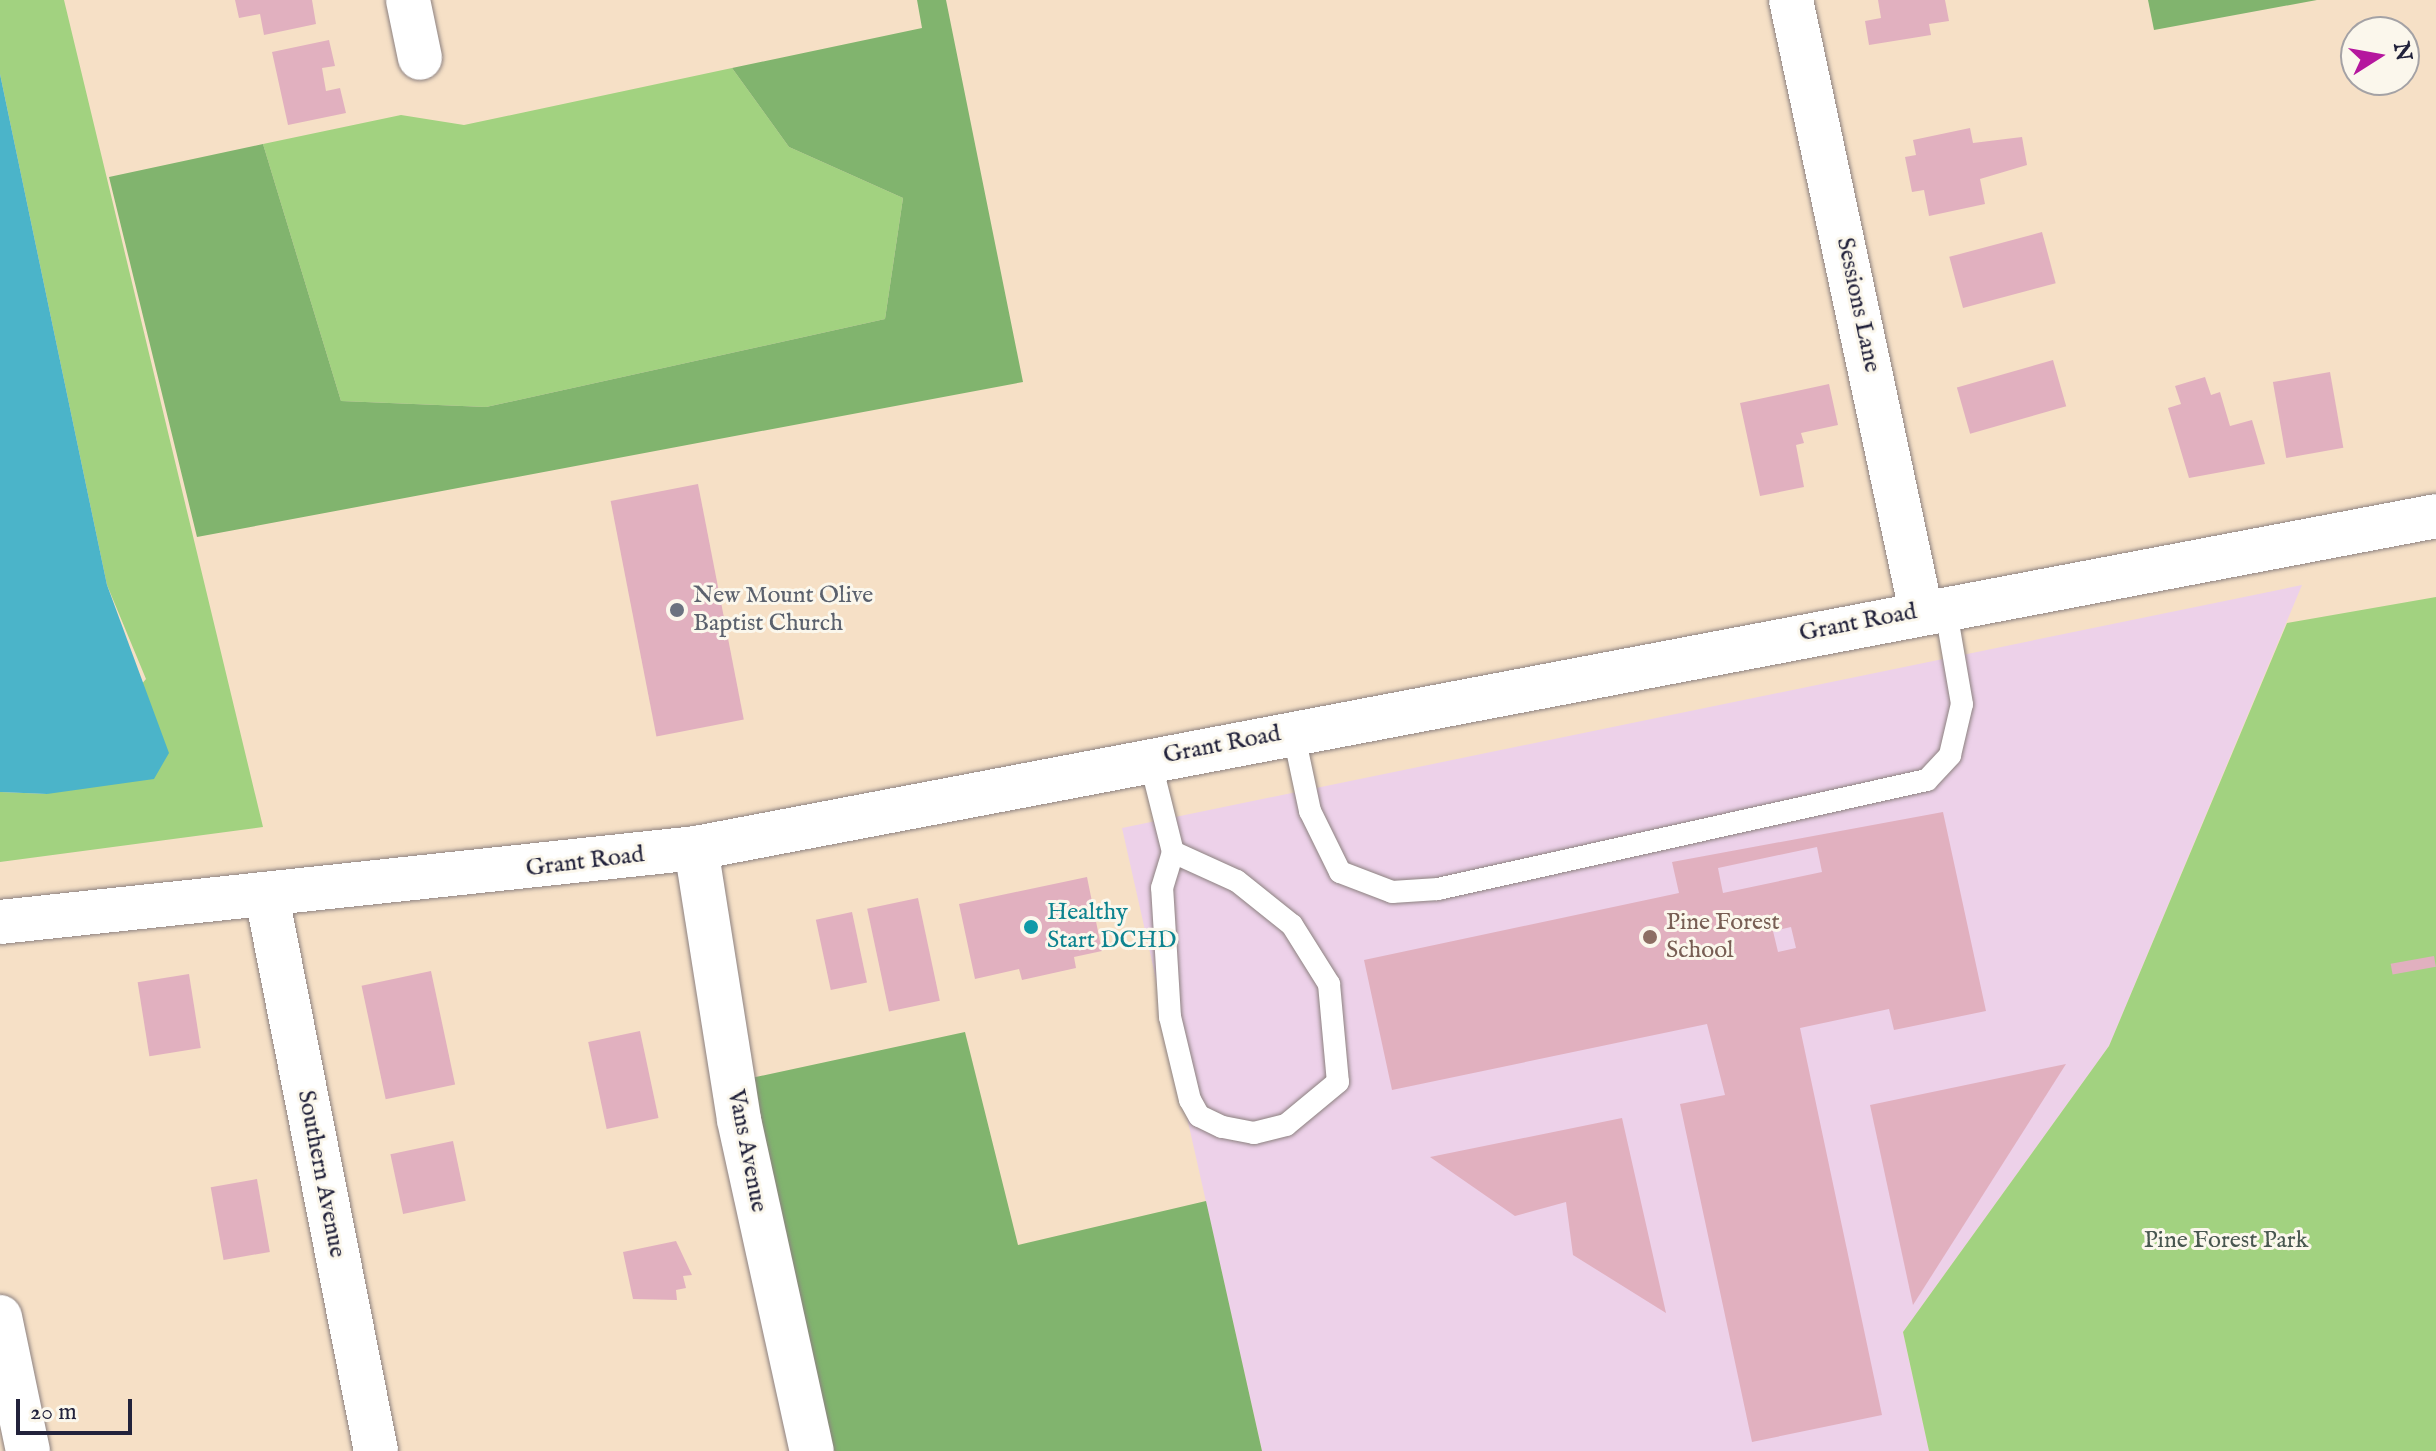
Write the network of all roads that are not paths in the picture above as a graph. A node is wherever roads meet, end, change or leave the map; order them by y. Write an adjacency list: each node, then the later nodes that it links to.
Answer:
1 (408, 0): 3 (street)
2 (1791, 0): 5 (street, Sessions Lane)
3 (420, 58)
4 (2436, 516): 5 (street, Grant Road)
5 (1933, 609): 6 (street, Grant Road); 6 (lane)
6 (1293, 731): 7 (street, Grant Road)
7 (1150, 760): 8 (street, Grant Road); 9 (lane)
8 (696, 848): 10 (street, Grant Road); 15 (street, Vans Avenue)
9 (1173, 852): 9 (lane)
10 (267, 897): 11 (street, Grant Road); 14 (street, Southern Avenue)
11 (0, 922)
12 (0, 1317): 13 (street)
13 (28, 1451)
14 (376, 1451)
15 (812, 1451)

